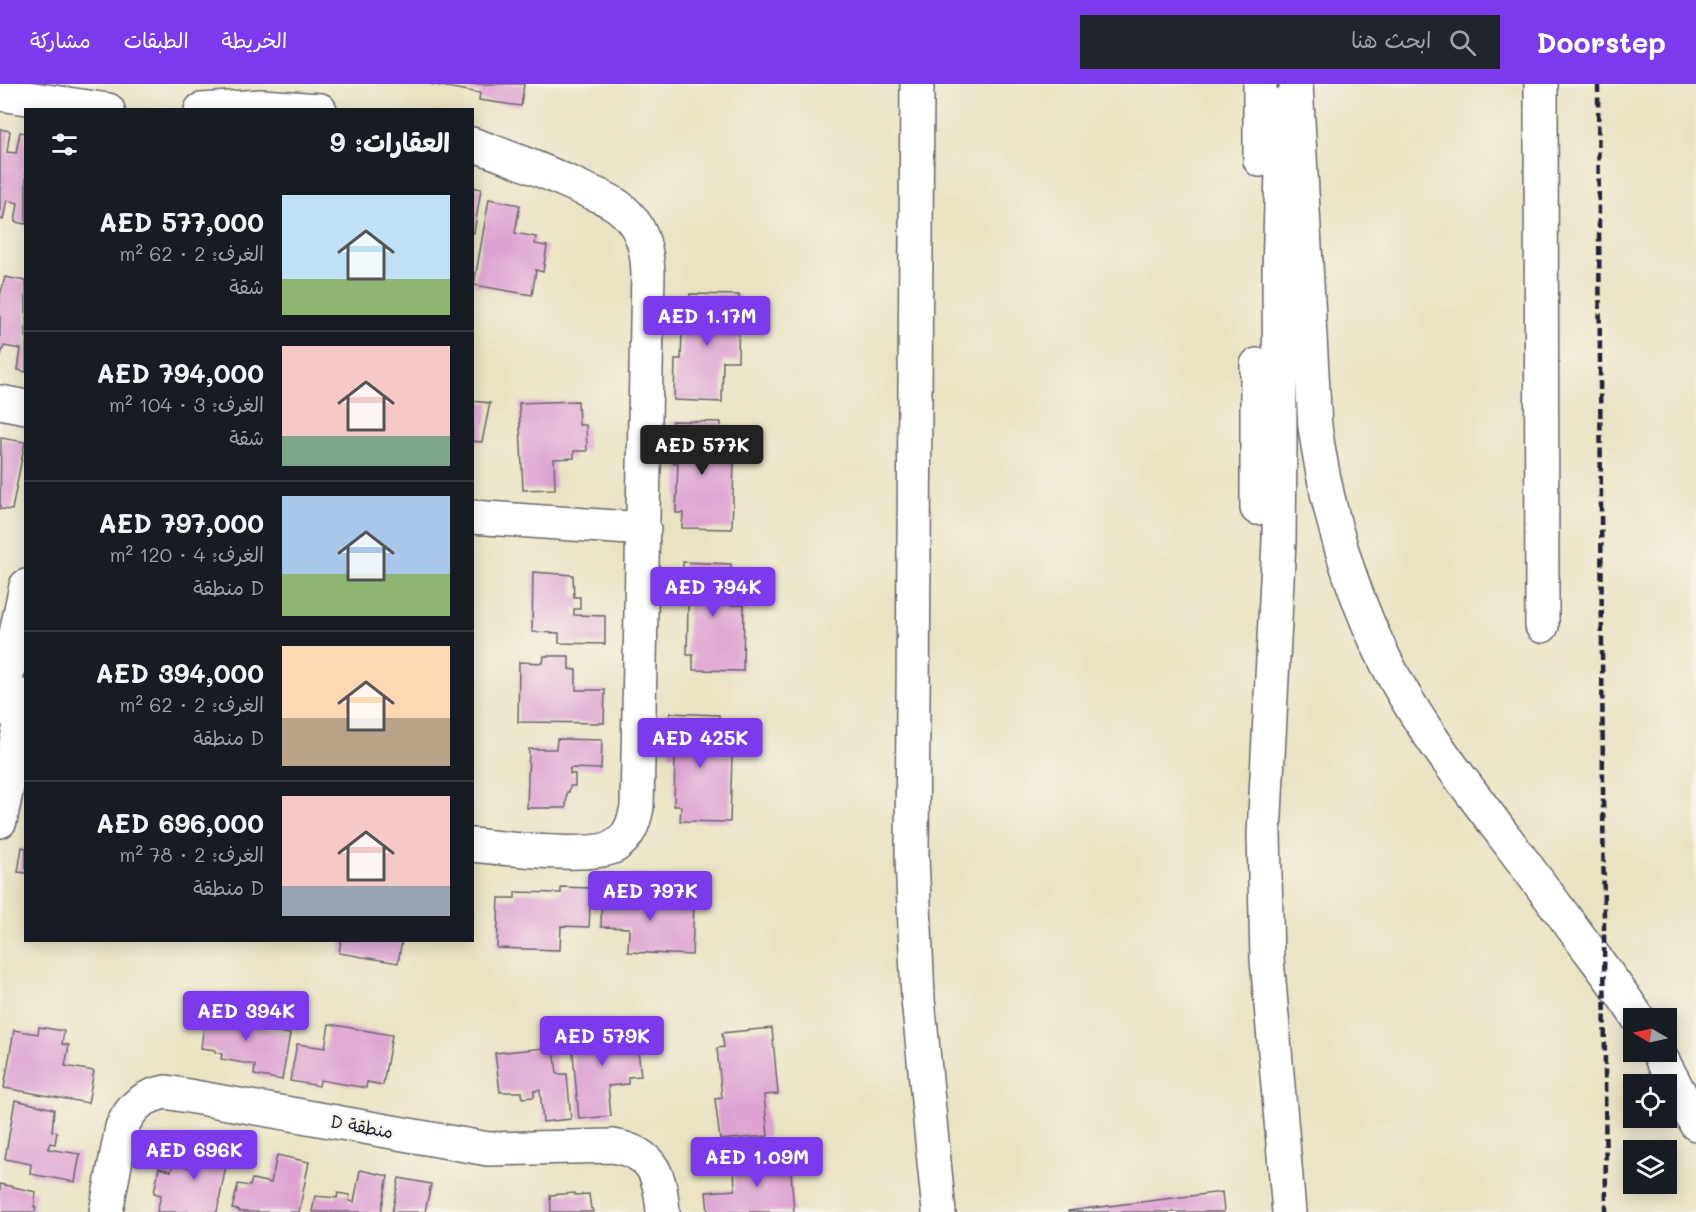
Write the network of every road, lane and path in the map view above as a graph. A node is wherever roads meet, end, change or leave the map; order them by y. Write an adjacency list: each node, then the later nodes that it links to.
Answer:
1 (917, 84): 28 (street)
2 (1260, 84): 19 (street)
3 (1285, 84): 19 (street)
4 (1296, 84): 23 (street)
5 (1541, 84): 16 (street)
6 (0, 94): 7 (street)
7 (94, 108)
8 (231, 108): 9 (street)
9 (290, 108)
10 (474, 145): 14 (street)
11 (0, 402): 12 (street)
12 (24, 407)
13 (474, 517): 14 (street)
14 (644, 529): 22 (street)
15 (24, 595): 18 (street)
16 (1542, 626)
17 (24, 706): 20 (street)
18 (0, 709)
19 (1270, 717): 29 (street)
20 (13, 758): 21 (street)
21 (0, 821)
22 (474, 845)
23 (1631, 1008)
24 (1663, 1062): 25 (street)
25 (1696, 1124)
26 (106, 1212): 27 (street, D منطقة)
27 (663, 1212)
28 (939, 1212)
29 (1289, 1212)

